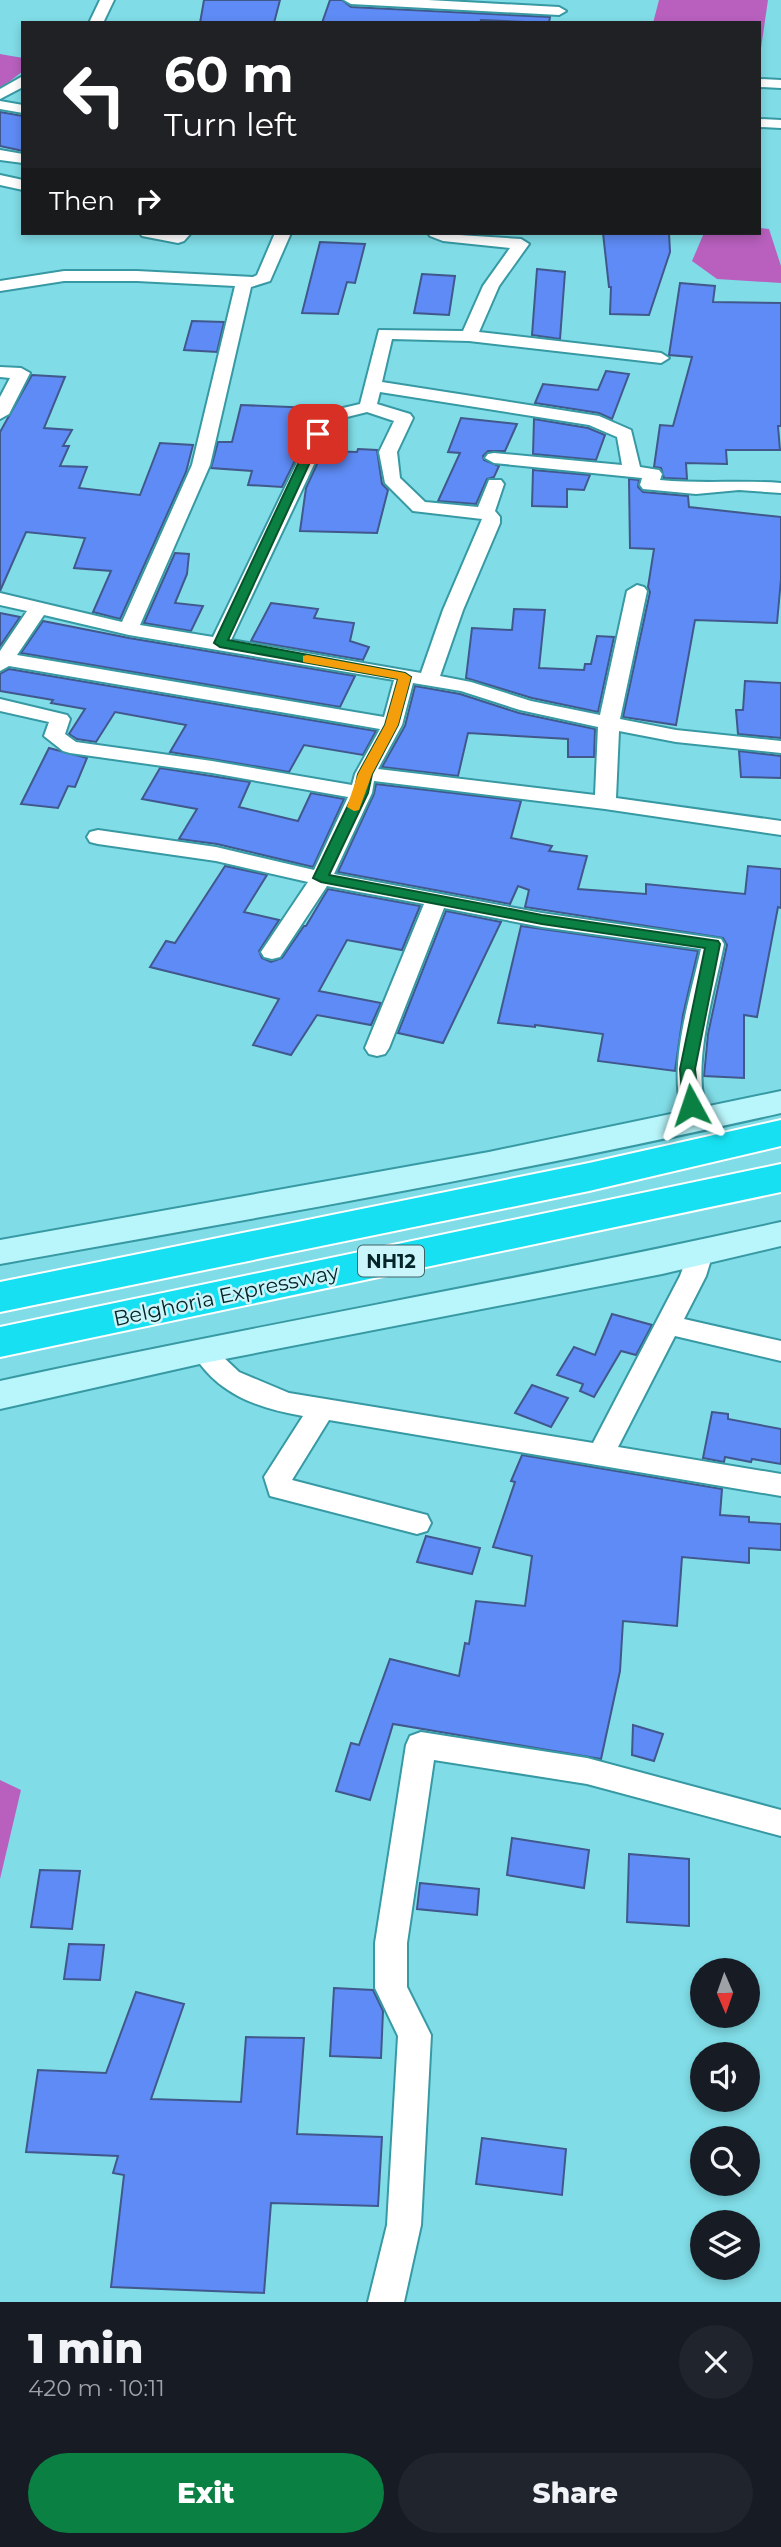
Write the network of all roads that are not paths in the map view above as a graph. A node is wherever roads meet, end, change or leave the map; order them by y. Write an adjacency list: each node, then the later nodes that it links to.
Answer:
1 (107, 0): 5 (street)
2 (351, 0): 3 (street)
3 (518, 5): 4 (street)
4 (560, 11)
5 (97, 21)
6 (21, 81): 9 (street)
7 (761, 83): 8 (street)
8 (781, 84)
9 (0, 95)
10 (0, 105): 11 (street)
11 (21, 109)
12 (761, 122): 13 (street)
13 (781, 124)
14 (0, 155): 15 (street)
15 (21, 159)
16 (0, 180): 17 (street)
17 (21, 185)
18 (160, 235): 19 (street)
19 (181, 235)
20 (282, 235): 22 (street)
21 (441, 235): 24 (street)
22 (244, 283): 23 (street); 38 (street)
23 (0, 286)
24 (469, 336): 25 (street); 27 (street)
25 (661, 358)
26 (0, 372): 29 (street)
27 (372, 386): 28 (street); 31 (street)
28 (368, 407): 34 (street); 39 (street)
29 (0, 414)
30 (494, 458): 31 (street)
31 (632, 473): 33 (street)
32 (495, 484): 34 (street)
33 (781, 488)
34 (485, 513): 42 (street)
35 (637, 591): 44 (street)
36 (0, 599): 37 (street)
37 (40, 607): 38 (street); 40 (street)
38 (129, 629): 39 (street)
39 (220, 643): 41 (street)
40 (2, 662): 45 (street)
41 (405, 677): 42 (street); 45 (street)
42 (428, 681): 44 (street)
43 (0, 705): 47 (street)
44 (609, 722): 46 (street); 48 (street)
45 (392, 725): 47 (street)
46 (781, 747)
47 (363, 784): 48 (street); 51 (street)
48 (605, 803): 49 (street)
49 (781, 828)
50 (98, 837): 51 (street)
51 (321, 878): 52 (street); 53 (street)
52 (436, 901): 54 (street); 56 (street)
53 (272, 952)
54 (377, 1048)
55 (781, 1102): 56 (street)
56 (738, 1128): 57 (highway); 59 (street); 61 (highway, Belghoria Expressway / NH12)
57 (774, 1179): 63 (highway, Belghoria Expressway / NH12)
58 (781, 1234): 60 (street)
59 (0, 1252)
60 (700, 1253): 62 (street); 65 (street)
61 (0, 1297)
62 (668, 1325): 64 (street); 68 (street)
63 (0, 1342)
64 (781, 1351)
65 (207, 1356): 66 (street); 67 (street)
66 (0, 1395)
67 (322, 1408): 68 (street); 70 (street)
68 (600, 1455): 69 (street)
69 (781, 1485)
70 (416, 1523)
71 (781, 1823): 72 (street)
72 (386, 2302)

